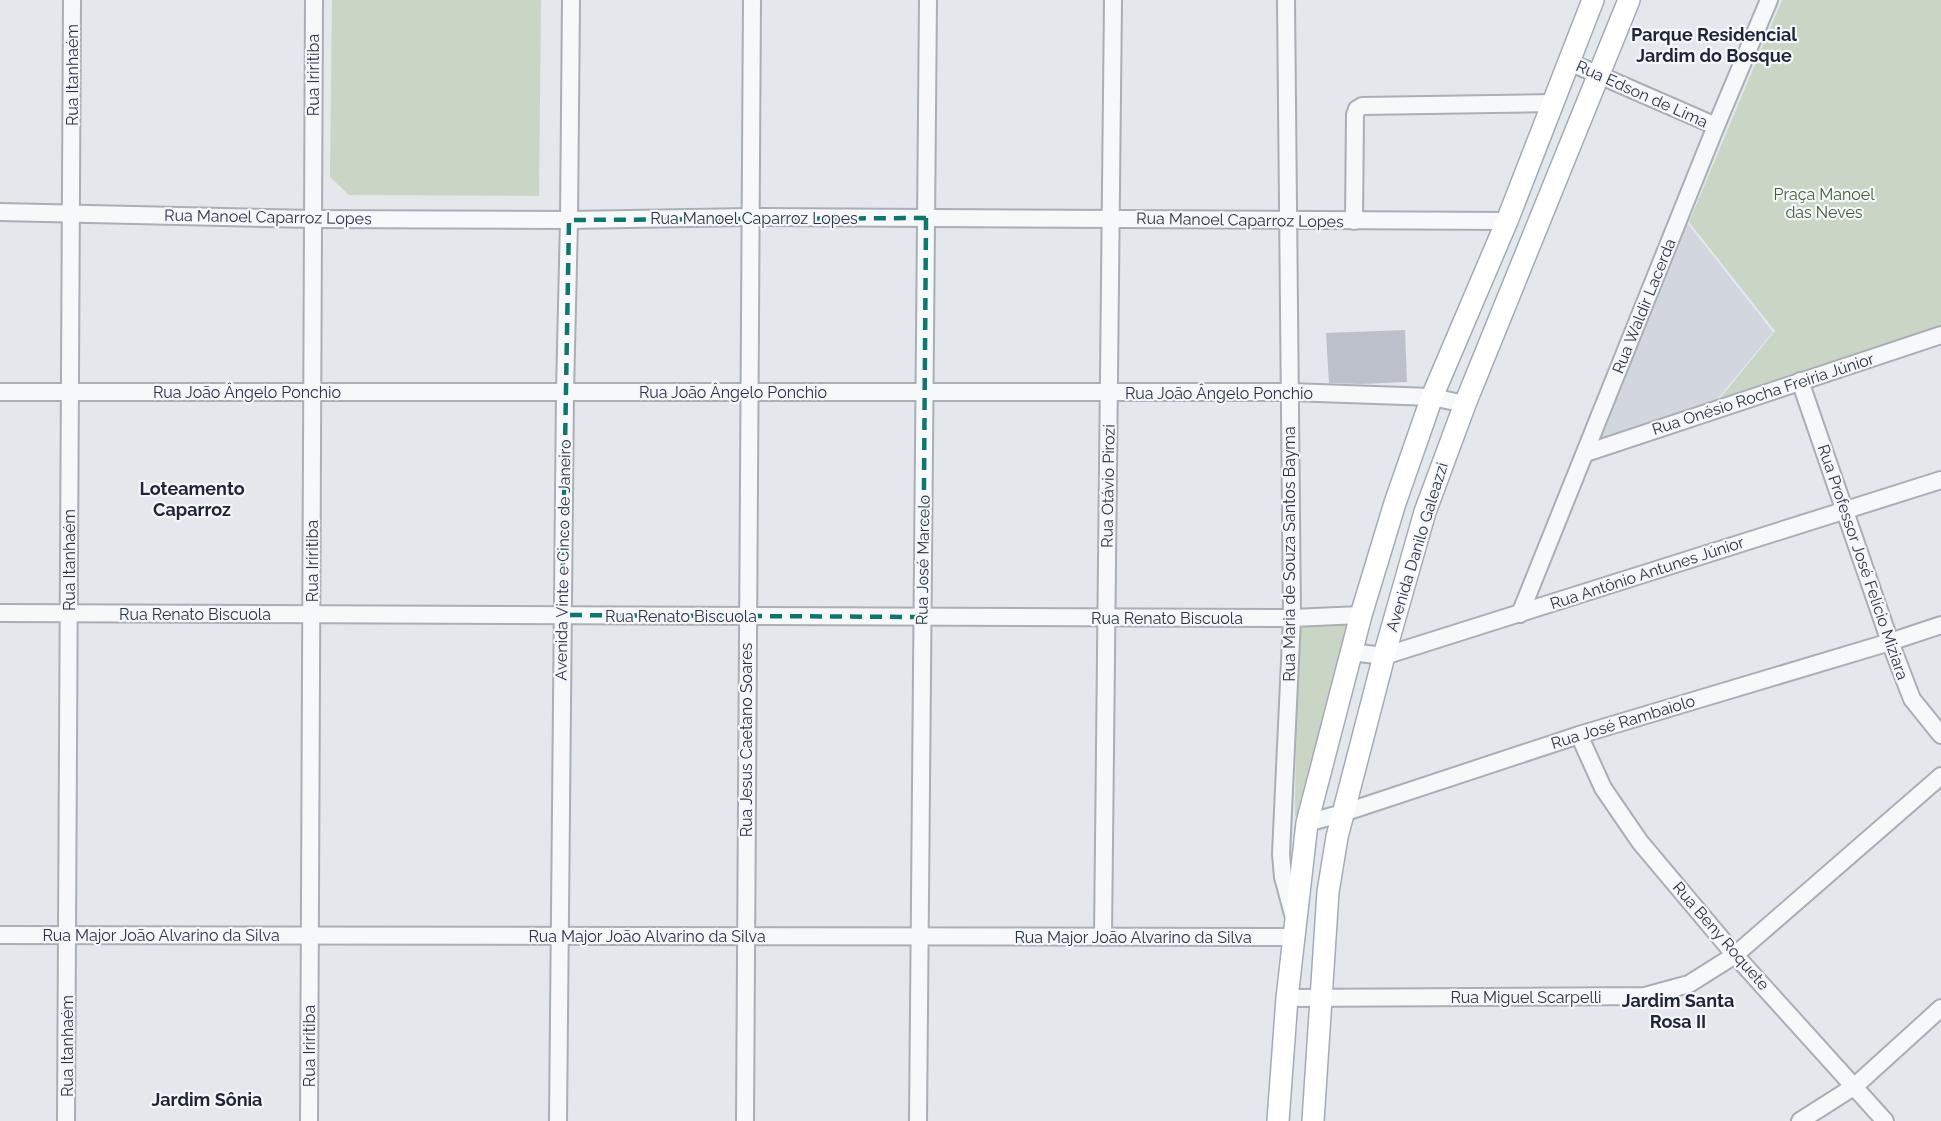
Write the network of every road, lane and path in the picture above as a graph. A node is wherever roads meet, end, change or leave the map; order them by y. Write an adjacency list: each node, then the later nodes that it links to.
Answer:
1 (72, 0): 16 (street, Rua Itanhaém)
2 (314, 0): 19 (street, Rua Iriritiba)
3 (571, 0): 21 (street, Avenida Vinte e Cinco de Janeiro)
4 (752, 0): 17 (street, Rua Jesus Caetano Soares)
5 (928, 0): 18 (street, Rua José Marcelo)
6 (1113, 0): 20 (street, Rua Otávio Pirozi)
7 (1286, 0): 22 (street, Rua Maria de Souza Santos Bayma)
8 (1593, 0): 11 (main road, Avenida Danilo Galeazzi)
9 (1629, 0): 12 (main road, Avenida Danilo Galeazzi)
10 (1769, 0): 14 (street, Rua Waldir Lacerda)
11 (1569, 62): 12 (street, Rua Edson de Lima); 13 (main road, Avenida Danilo Galeazzi)
12 (1599, 75): 14 (street, Rua Edson de Lima); 36 (main road, Avenida Danilo Galeazzi)
13 (1553, 103): 23 (street); 24 (main road, Avenida Danilo Galeazzi)
14 (1716, 126): 37 (street, Rua Waldir Lacerda)
15 (0, 212): 16 (street, Rua Manoel Caparroz Lopes)
16 (71, 212): 19 (street, Rua Manoel Caparroz Lopes); 28 (street, Rua Itanhaém)
17 (750, 217): 18 (street, Rua Manoel Caparroz Lopes); 21 (street, Rua Manoel Caparroz Lopes); 31 (street, Rua Jesus Caetano Soares)
18 (926, 218): 20 (street, Rua Manoel Caparroz Lopes); 32 (street, Rua José Marcelo)
19 (313, 219): 21 (street, Rua Manoel Caparroz Lopes); 29 (street, Rua Iriritiba)
20 (1111, 219): 22 (street, Rua Manoel Caparroz Lopes); 33 (street, Rua Otávio Pirozi)
21 (569, 220): 30 (street, Avenida Vinte e Cinco de Janeiro)
22 (1288, 220): 23 (street, Rua Manoel Caparroz Lopes); 34 (street, Rua Maria de Souza Santos Bayma)
23 (1354, 221): 24 (street, Rua Manoel Caparroz Lopes)
24 (1508, 221): 35 (main road, Avenida Danilo Galeazzi)
25 (1941, 335): 26 (street, Rua Onésio Rocha Freiria Júnior)
26 (1800, 381): 37 (street, Rua Onésio Rocha Freiria Júnior); 39 (street, Rua Professor José Felício Miziara)
27 (0, 392): 28 (street, Rua João Ângelo Ponchio)
28 (70, 392): 29 (street, Rua João Ângelo Ponchio); 41 (street, Rua Itanhaém)
29 (313, 392): 30 (street, Rua João Ângelo Ponchio); 42 (street, Rua Iriritiba)
30 (565, 392): 31 (street, Rua João Ângelo Ponchio); 44 (street, Avenida Vinte e Cinco de Janeiro)
31 (749, 392): 32 (street, Rua João Ângelo Ponchio); 46 (street, Rua Jesus Caetano Soares)
32 (925, 392): 33 (street, Rua João Ângelo Ponchio); 47 (street, Rua José Marcelo)
33 (1109, 392): 34 (street, Rua João Ângelo Ponchio); 48 (street, Rua Otávio Pirozi)
34 (1290, 392): 35 (street, Rua João Ângelo Ponchio); 49 (street, Rua Maria de Souza Santos Bayma)
35 (1432, 397): 36 (street, Rua João Ângelo Ponchio); 45 (main road, Avenida Danilo Galeazzi)
36 (1464, 404): 53 (main road, Avenida Danilo Galeazzi)
37 (1586, 453): 43 (street, Rua Waldir Lacerda)
38 (1941, 480): 39 (street, Rua Antônio Antunes Júnior)
39 (1845, 511): 43 (street, Rua Antônio Antunes Júnior); 51 (street, Rua Professor José Felício Miziara)
40 (0, 613): 41 (street, Rua Renato Biscuola)
41 (69, 613): 42 (street, Rua Renato Biscuola); 61 (street, Rua Itanhaém)
42 (311, 614): 44 (street, Rua Renato Biscuola); 62 (street, Rua Iriritiba)
43 (1520, 614): 53 (street, Rua Antônio Antunes Júnior)
44 (562, 615): 46 (street, Rua Renato Biscuola); 63 (street, Avenida Vinte e Cinco de Janeiro)
45 (1361, 615): 49 (street, Rua Renato Biscuola); 52 (main road, Avenida Danilo Galeazzi)
46 (747, 616): 47 (street, Rua Renato Biscuola); 64 (street, Rua Jesus Caetano Soares)
47 (923, 617): 48 (street, Rua Renato Biscuola); 65 (street, Rua José Marcelo)
48 (1107, 617): 49 (street, Rua Renato Biscuola); 66 (street, Rua Otávio Pirozi)
49 (1292, 618): 59 (street, Rua Maria de Souza Santos Bayma)
50 (1941, 625): 51 (street, Rua José Rambaiolo)
51 (1890, 642): 54 (street, Rua José Rambaiolo); 55 (street, Rua Professor José Felício Miziara)
52 (1352, 652): 53 (street, Rua Antônio Antunes Júnior); 58 (main road, Avenida Danilo Galeazzi)
53 (1384, 656): 57 (main road, Avenida Danilo Galeazzi)
54 (1579, 735): 57 (street, Rua José Rambaiolo); 67 (street, Rua Beny Roquete)
55 (1941, 735)
56 (1941, 776): 67 (street, Rua Miguel Scarpelli)
57 (1343, 813): 58 (street, Rua José Rambaiolo); 69 (main road, Avenida Danilo Galeazzi)
58 (1307, 823): 59 (main road, Avenida Danilo Galeazzi)
59 (1295, 931): 66 (street, Rua Major João Alvarino da Silva); 68 (main road, Avenida Danilo Galeazzi)
60 (0, 935): 61 (street, Rua Major João Alvarino da Silva)
61 (67, 935): 62 (street, Rua Major João Alvarino da Silva); 72 (street, Rua Itanhaém)
62 (309, 935): 63 (street, Rua Major João Alvarino da Silva); 73 (street, Rua Iriritiba)
63 (559, 936): 64 (street, Rua Major João Alvarino da Silva); 74 (street, Avenida Vinte e Cinco de Janeiro)
64 (745, 936): 65 (street, Rua Major João Alvarino da Silva); 75 (street, Rua Jesus Caetano Soares)
65 (920, 936): 66 (street, Rua Major João Alvarino da Silva); 76 (street, Rua José Marcelo)
66 (1103, 937)
67 (1735, 955): 69 (street, Rua Miguel Scarpelli); 71 (street, Rua Beny Roquete)
68 (1287, 998): 69 (street, Rua Miguel Scarpelli); 77 (main road, Avenida Danilo Galeazzi)
69 (1320, 998): 78 (main road, Avenida Danilo Galeazzi)
70 (1941, 1008): 71 (street)
71 (1855, 1086): 79 (street); 80 (street, Rua Beny Roquete)
72 (66, 1121)
73 (309, 1121)
74 (558, 1121)
75 (744, 1121)
76 (918, 1121)
77 (1278, 1121)
78 (1313, 1121)
79 (1800, 1121)
80 (1885, 1121)

